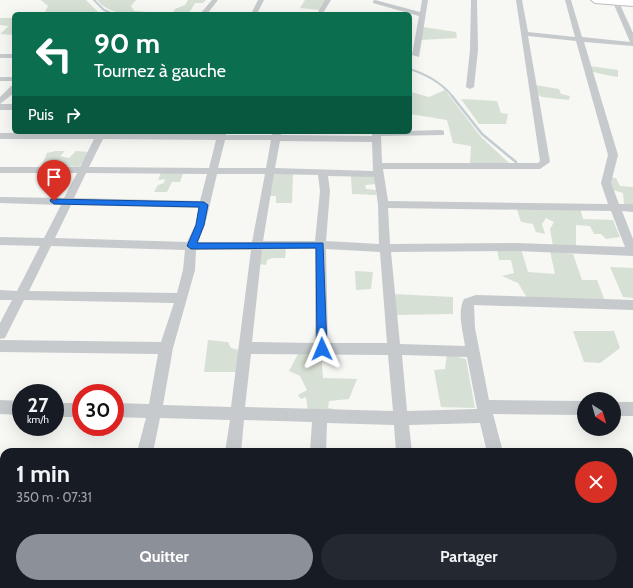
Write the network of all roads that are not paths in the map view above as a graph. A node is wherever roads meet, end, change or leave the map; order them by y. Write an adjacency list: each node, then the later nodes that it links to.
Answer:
1 (215, 0): 12 (street)
2 (261, 0): 13 (street)
3 (328, 0): 14 (street)
4 (425, 0): 17 (street)
5 (474, 0): 26 (street)
6 (519, 0): 18 (street)
7 (568, 0): 19 (street)
8 (595, 0): 9 (highway)
9 (615, 1): 11 (highway); 20 (street)
10 (375, 3): 15 (street)
11 (633, 3)
12 (205, 12)
13 (255, 12)
14 (321, 12)
15 (408, 12)
16 (412, 13): 17 (street)
17 (422, 16): 21 (street)
18 (525, 34): 19 (street); 42 (street)
19 (579, 39): 20 (street); 50 (street)
20 (633, 42)
21 (416, 54)
22 (0, 56): 23 (street)
23 (12, 56)
24 (0, 79): 25 (street)
25 (12, 79)
26 (470, 87)
27 (12, 90): 28 (street)
28 (0, 102)
29 (0, 107): 30 (street)
30 (12, 107)
31 (441, 133): 34 (street)
32 (101, 134): 35 (street); 39 (street); 41 (street)
33 (408, 134): 38 (street)
34 (412, 134)
35 (222, 135): 36 (street); 43 (street)
36 (276, 135): 37 (street); 44 (street)
37 (325, 135): 38 (street)
38 (376, 135): 42 (street)
39 (0, 136)
40 (0, 170): 41 (street)
41 (83, 170): 43 (street); 47 (street)
42 (379, 170): 45 (street); 48 (street)
43 (212, 171): 44 (street); 49 (street)
44 (271, 171): 45 (street); 56 (street)
45 (323, 174): 54 (street)
46 (0, 200): 47 (street)
47 (67, 202): 49 (street); 53 (street)
48 (383, 204): 50 (street); 57 (street)
49 (204, 205): 55 (street)
50 (614, 207): 51 (street); 58 (street)
51 (633, 208)
52 (0, 241): 53 (street)
53 (46, 243): 55 (street); 60 (street)
54 (320, 245): 56 (street); 57 (street); 67 (street)
55 (191, 246): 56 (street); 61 (street)
56 (257, 246): 66 (street)
57 (385, 248): 58 (street); 68 (street)
58 (632, 251)
59 (0, 294): 60 (street)
60 (21, 295): 61 (street); 63 (street)
61 (182, 298): 65 (street)
62 (633, 305): 69 (street)
63 (0, 334)
64 (0, 346): 65 (street)
65 (166, 348): 76 (street)
66 (246, 348): 67 (street); 78 (street)
67 (322, 349): 68 (street)
68 (394, 350): 69 (street); 80 (street)
69 (473, 352): 77 (street)
70 (0, 407): 71 (street)
71 (12, 408)
72 (577, 408): 77 (street)
73 (621, 409): 74 (street)
74 (633, 409)
75 (124, 410): 76 (street)
76 (155, 410): 78 (street); 81 (street)
77 (485, 411): 80 (street); 85 (street)
78 (238, 413): 79 (street); 82 (street)
79 (320, 415): 80 (street); 83 (street)
80 (401, 418): 84 (street)
81 (146, 448)
82 (234, 448)
83 (318, 448)
84 (404, 448)
85 (494, 448)

